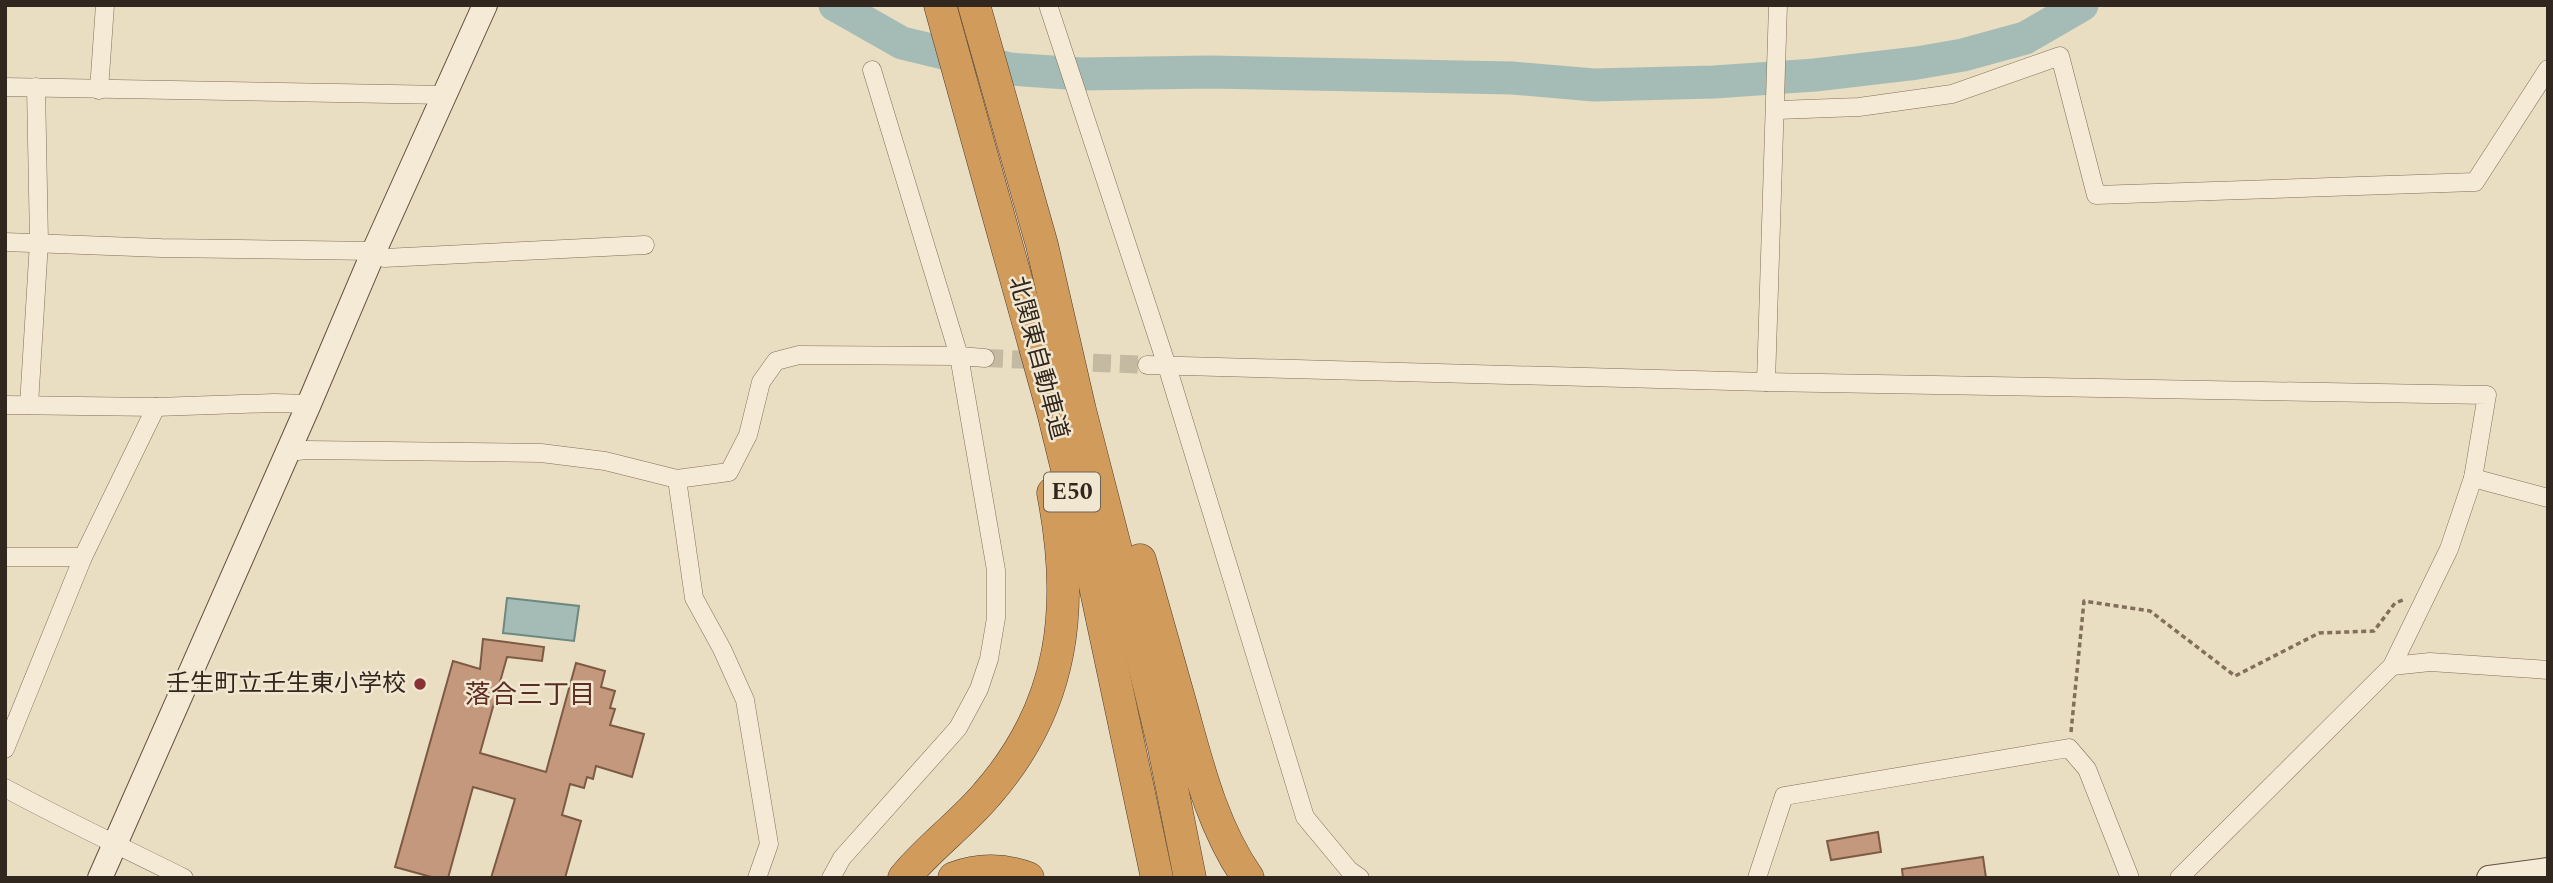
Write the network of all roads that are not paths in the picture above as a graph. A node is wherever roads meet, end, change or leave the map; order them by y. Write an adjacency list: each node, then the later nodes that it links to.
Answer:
1 (105, 5): 11 (street)
2 (485, 5): 12 (street)
3 (940, 5): 14 (highway, 北関東自動車道 / E50)
4 (974, 5): 18 (highway, 北関東自動車道 / E50)
5 (1778, 5): 13 (street)
6 (1049, 7): 23 (street)
7 (2548, 69): 13 (street)
8 (872, 70): 20 (street)
9 (5, 87): 10 (street)
10 (36, 87): 11 (street); 16 (street)
11 (99, 90): 12 (street)
12 (446, 95): 19 (street)
13 (1776, 101): 24 (street)
14 (970, 111): 45 (highway); 48 (highway, 北関東自動車道 / E50)
15 (5, 242): 16 (street)
16 (39, 242): 19 (street); 27 (street)
17 (645, 245): 19 (street)
18 (1042, 245): 49 (highway, 北関東自動車道 / E50); 50 (highway)
19 (374, 251): 25 (street)
20 (959, 356): 21 (street); 31 (street); 44 (street)
21 (985, 358)
22 (1147, 365): 23 (street)
23 (1167, 366): 24 (street); 51 (street)
24 (1766, 382): 30 (street)
25 (309, 404): 28 (street); 29 (street)
26 (5, 405): 27 (street)
27 (29, 405): 28 (street)
28 (156, 407): 34 (street)
29 (288, 452): 31 (street); 39 (street)
30 (2473, 478): 32 (street); 35 (street)
31 (677, 479): 43 (street)
32 (2548, 498)
33 (5, 557): 34 (street)
34 (83, 557): 37 (street)
35 (2392, 666): 36 (street); 54 (street)
36 (2548, 670)
37 (5, 750)
38 (5, 788): 39 (street)
39 (114, 843): 41 (street); 42 (street)
40 (2548, 870): 55 (street)
41 (100, 878)
42 (184, 878)
43 (757, 878)
44 (831, 878)
45 (904, 878)
46 (954, 878): 47 (highway)
47 (1028, 878)
48 (1157, 878)
49 (1190, 878)
50 (1248, 878)
51 (1360, 878)
52 (1757, 878): 53 (street)
53 (2130, 878)
54 (2179, 878)
55 (2489, 878)

